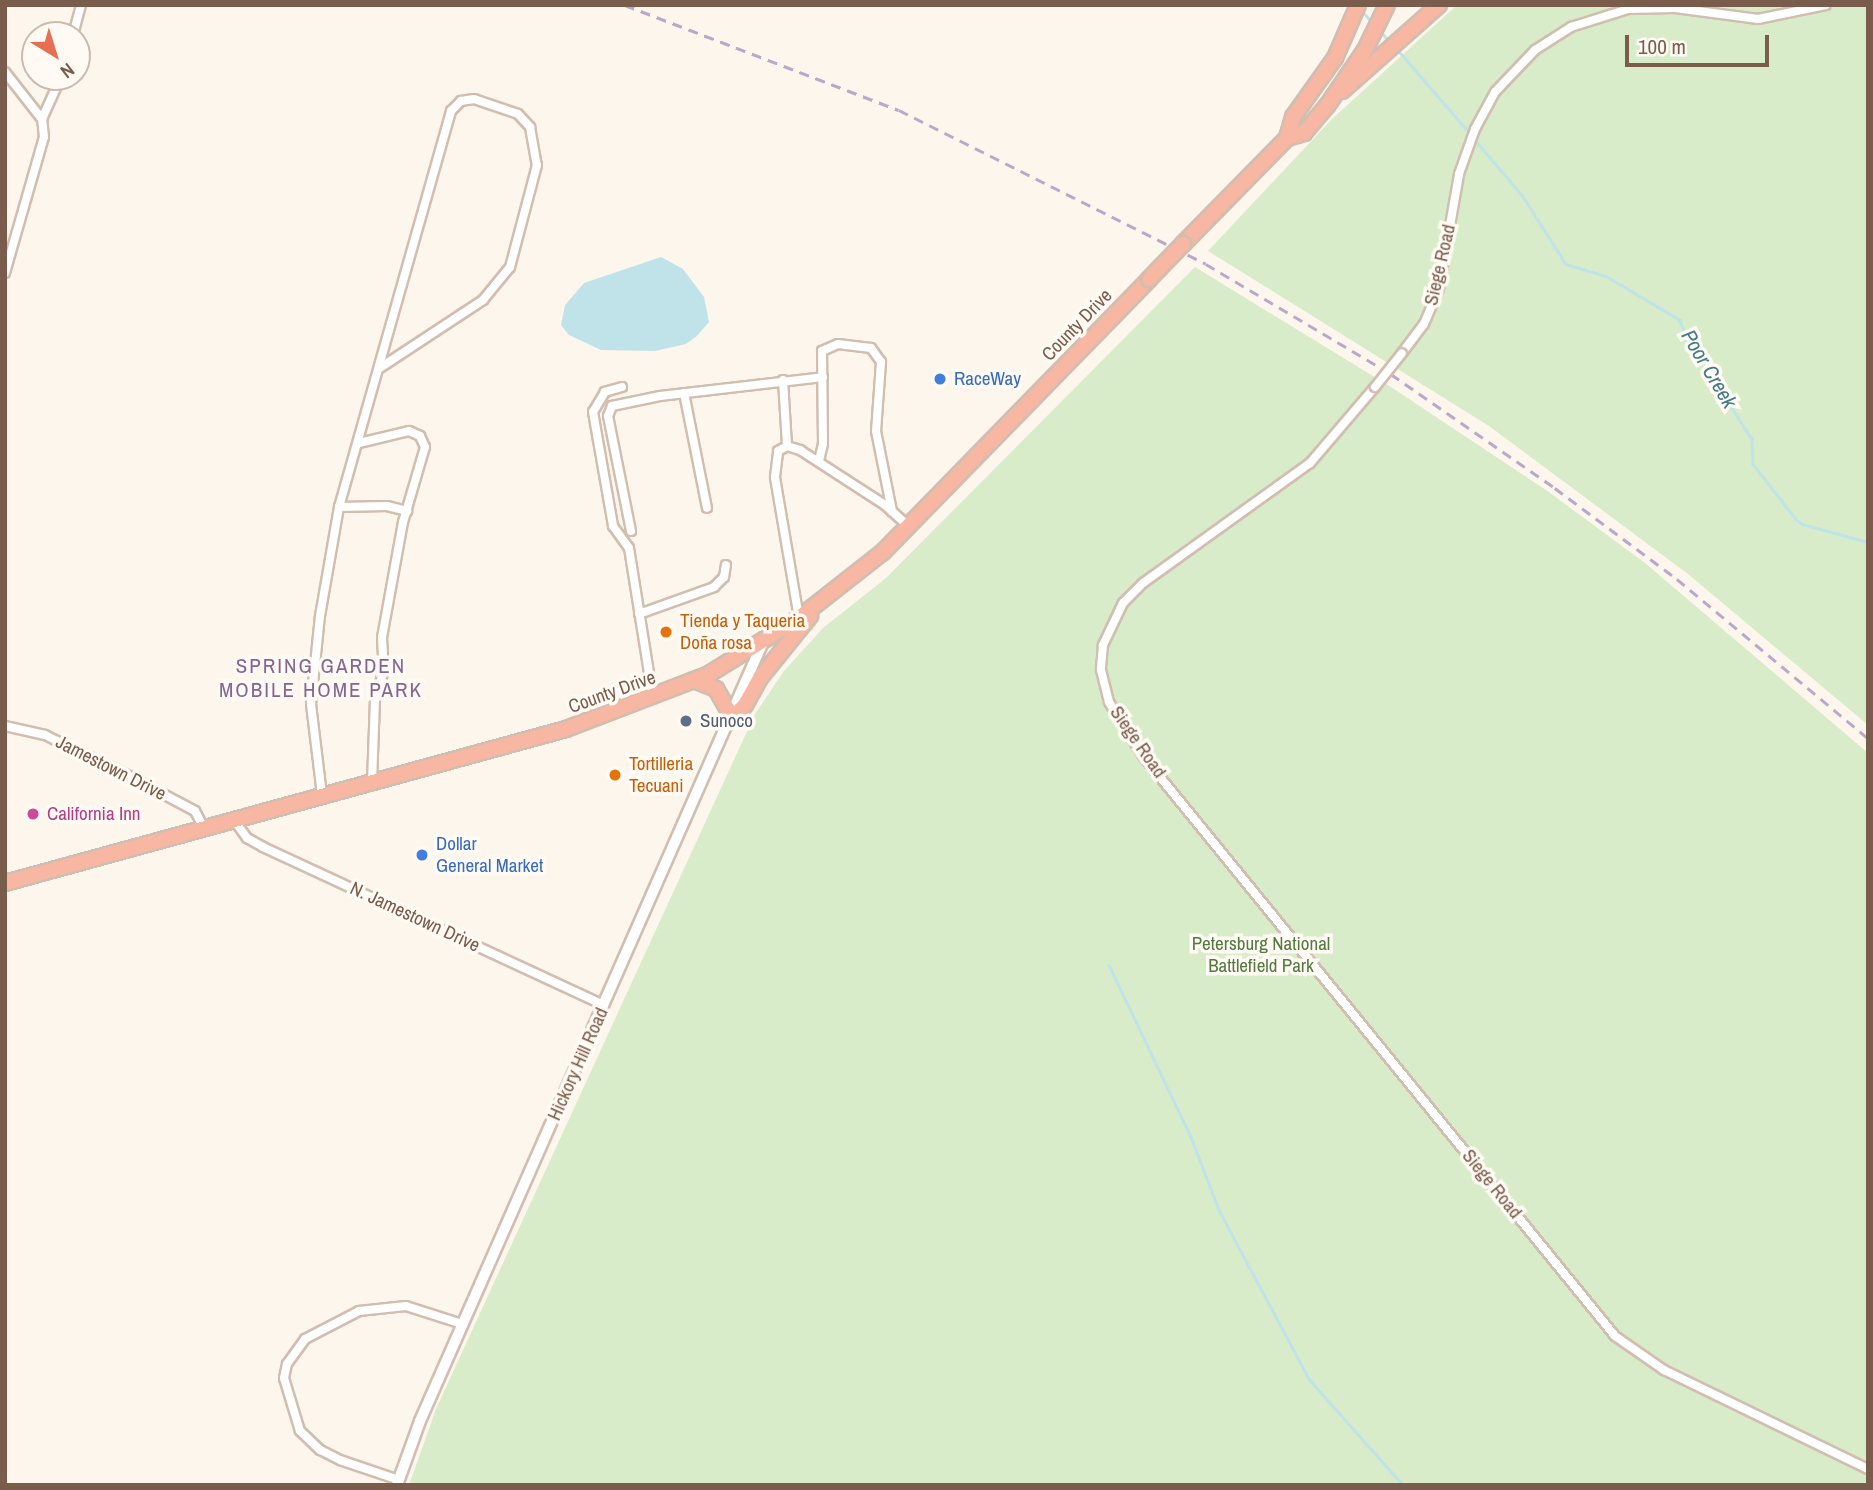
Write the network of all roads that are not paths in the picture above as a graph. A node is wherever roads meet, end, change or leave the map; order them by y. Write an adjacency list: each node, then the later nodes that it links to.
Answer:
1 (1358, 5): 9 (highway, County Drive)
2 (1387, 5): 7 (highway, County Drive)
3 (1439, 5): 7 (highway)
4 (1826, 5): 41 (street, Siege Road, bridge)
5 (5, 72): 8 (street)
6 (55, 91): 8 (street)
7 (1332, 98): 9 (highway, County Drive)
8 (42, 119): 10 (street)
9 (1287, 138): 23 (highway, County Drive, bridge)
10 (5, 273)
11 (380, 368): 11 (street); 16 (street)
12 (822, 377): 13 (street); 18 (street); 21 (street)
13 (783, 380): 15 (street); 17 (street)
14 (622, 387): 27 (street)
15 (684, 393): 20 (street); 24 (street)
16 (359, 443): 19 (street); 22 (street)
17 (787, 446): 18 (street); 28 (street)
18 (819, 461): 21 (street)
19 (339, 507): 22 (street); 35 (street)
20 (707, 509)
21 (892, 511): 23 (street)
22 (407, 512): 34 (street)
23 (908, 526): 26 (highway, County Drive)
24 (631, 531)
25 (726, 565): 27 (street)
26 (822, 601): 28 (highway, County Drive); 32 (highway)
27 (639, 614): 31 (street)
28 (799, 618): 29 (highway, County Drive)
29 (762, 644): 30 (highway, County Drive); 32 (street, Hickory Hill Road)
30 (694, 680): 31 (highway, County Drive); 32 (highway)
31 (653, 699): 34 (highway, County Drive)
32 (729, 719): 39 (street, Hickory Hill Road)
33 (5, 726): 37 (street, Jamestown Drive)
34 (372, 781): 35 (highway, County Drive)
35 (322, 795): 36 (highway, County Drive)
36 (233, 820): 37 (highway, County Drive); 39 (street, N. Jamestown Drive)
37 (204, 828): 38 (highway, County Drive)
38 (5, 883)
39 (604, 1005): 40 (street, Hickory Hill Road)
40 (462, 1324): 42 (street, Hickory Hill Road); 42 (street)
41 (1868, 1469)
42 (398, 1482)

